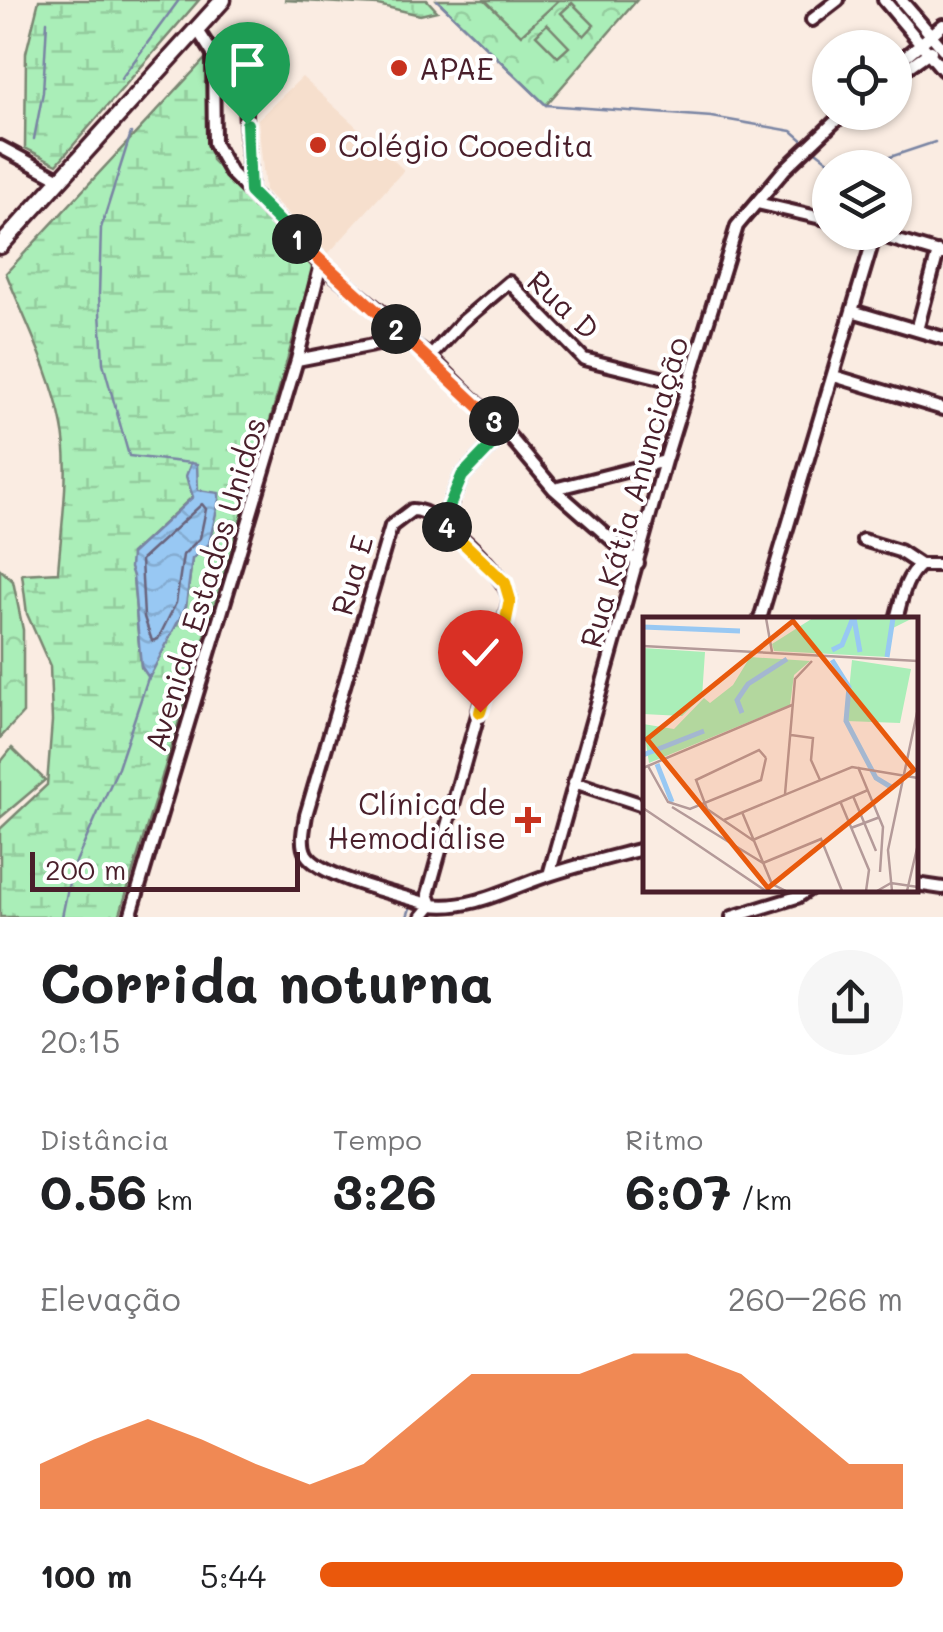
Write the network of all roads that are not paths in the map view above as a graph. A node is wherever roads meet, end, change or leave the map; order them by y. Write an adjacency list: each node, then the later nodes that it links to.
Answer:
1 (224, 0): 7 (main road)
2 (838, 0): 5 (street)
3 (884, 0): 8 (street)
4 (901, 0): 9 (street)
5 (812, 20)
6 (943, 25): 9 (street)
7 (197, 28): 12 (street); 17 (main road)
8 (920, 42): 9 (street); 10 (street); 11 (street)
9 (939, 42): 11 (street)
10 (912, 49)
11 (928, 52): 13 (street); 14 (street)
12 (213, 54): 18 (street); 18 (street)
13 (912, 64)
14 (943, 70)
15 (824, 130): 19 (street, Rua Kátia Anunciação)
16 (0, 147): 17 (street)
17 (60, 179): 22 (main road)
18 (250, 192): 25 (street)
19 (757, 203): 20 (street); 33 (street, Rua Kátia Anunciação)
20 (812, 216)
21 (912, 245): 24 (street)
22 (0, 246)
23 (868, 250): 26 (street)
24 (940, 253): 27 (street)
25 (321, 264): 29 (street); 31 (street, Avenida Estados Unidos)
26 (852, 311): 27 (street); 32 (street)
27 (918, 330): 28 (street)
28 (943, 338)
29 (404, 339): 30 (street); 31 (street)
30 (430, 357): 33 (street, Rua D); 35 (street)
31 (297, 360): 53 (street, Avenida Estados Unidos)
32 (834, 376): 34 (street); 43 (street)
33 (689, 385): 36 (street, Rua Kátia Anunciação)
34 (943, 409)
35 (505, 431): 37 (street); 38 (street)
36 (665, 461): 37 (street); 40 (street, Rua Kátia Anunciação)
37 (554, 489): 40 (street)
38 (442, 523): 52 (street); 52 (street, Rua E)
39 (864, 540): 41 (street)
40 (638, 562): 45 (street, Rua Kátia Anunciação)
41 (920, 565): 42 (street); 44 (street)
42 (943, 565)
43 (761, 617)
44 (897, 617)
45 (574, 782): 46 (street); 48 (street, Rua Kátia Anunciação)
46 (643, 805)
47 (643, 849): 48 (street)
48 (549, 875): 52 (street)
49 (918, 884): 50 (street)
50 (943, 888)
51 (806, 892): 55 (street)
52 (432, 905): 54 (street)
53 (130, 917)
54 (422, 917)
55 (732, 917)

